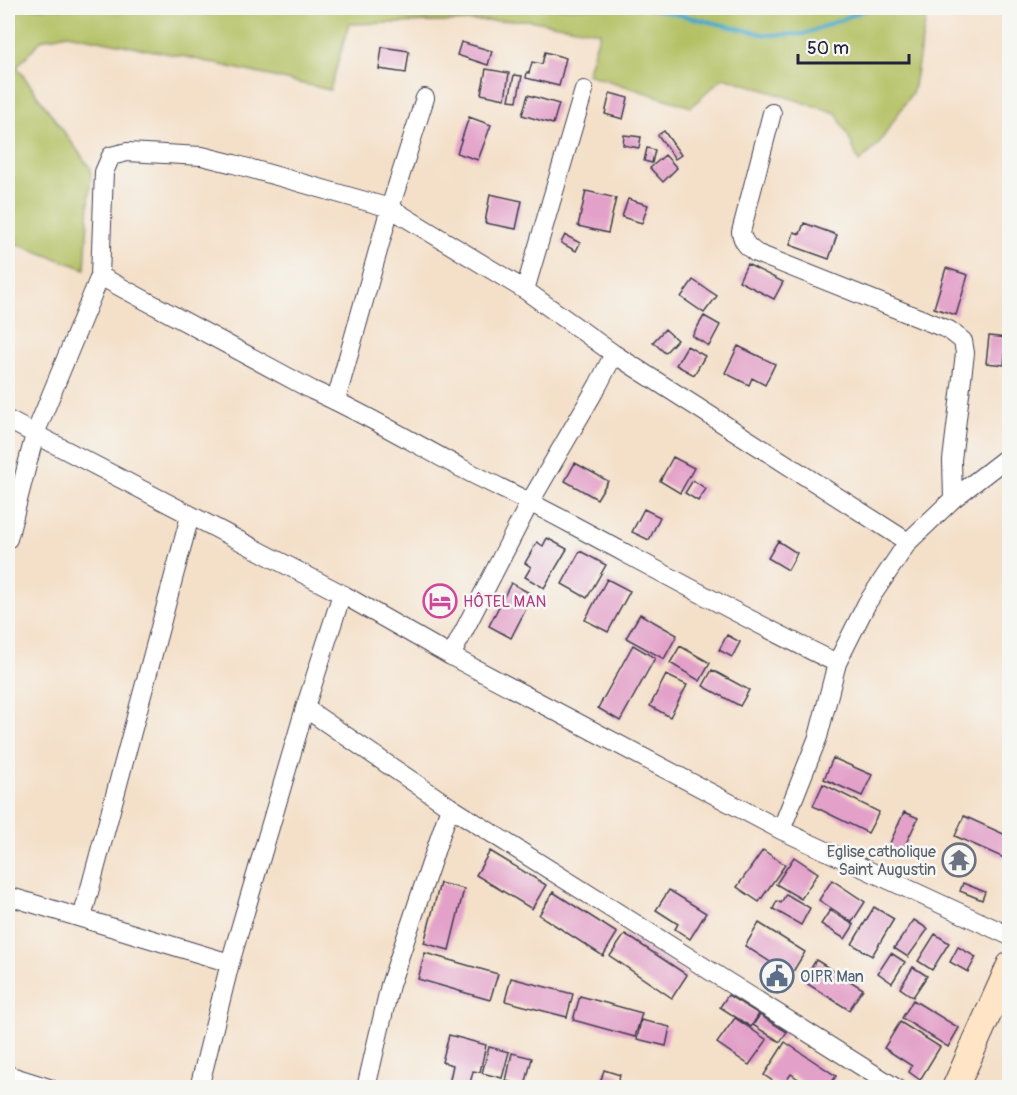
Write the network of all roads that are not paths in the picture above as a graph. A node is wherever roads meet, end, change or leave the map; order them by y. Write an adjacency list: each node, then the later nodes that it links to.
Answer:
1 (584, 90): 6 (street)
2 (425, 98): 4 (street)
3 (772, 113): 12 (street)
4 (390, 208): 5 (street); 6 (street); 8 (street)
5 (99, 276): 8 (street); 10 (street)
6 (525, 290): 7 (street)
7 (614, 354): 13 (street); 16 (street)
8 (336, 400): 13 (street)
9 (8, 420): 10 (street)
10 (35, 434): 14 (street); 15 (street)
11 (1010, 455): 12 (street)
12 (953, 499): 16 (street)
13 (530, 502): 18 (street); 19 (street)
14 (190, 516): 17 (street); 24 (street)
15 (8, 539)
16 (908, 542): 19 (street)
17 (342, 594): 18 (street); 20 (street)
18 (451, 656): 22 (street)
19 (837, 663): 22 (street)
20 (305, 708): 21 (street); 26 (street)
21 (450, 807): 31 (street); 32 (street)
22 (781, 831): 25 (street)
23 (8, 896): 24 (street)
24 (82, 918): 26 (street)
25 (1010, 936)
26 (230, 963): 30 (street)
27 (1010, 965): 33 (main road)
28 (8, 1075): 29 (street)
29 (49, 1088)
30 (199, 1088)
31 (366, 1088)
32 (896, 1088)
33 (956, 1088)

